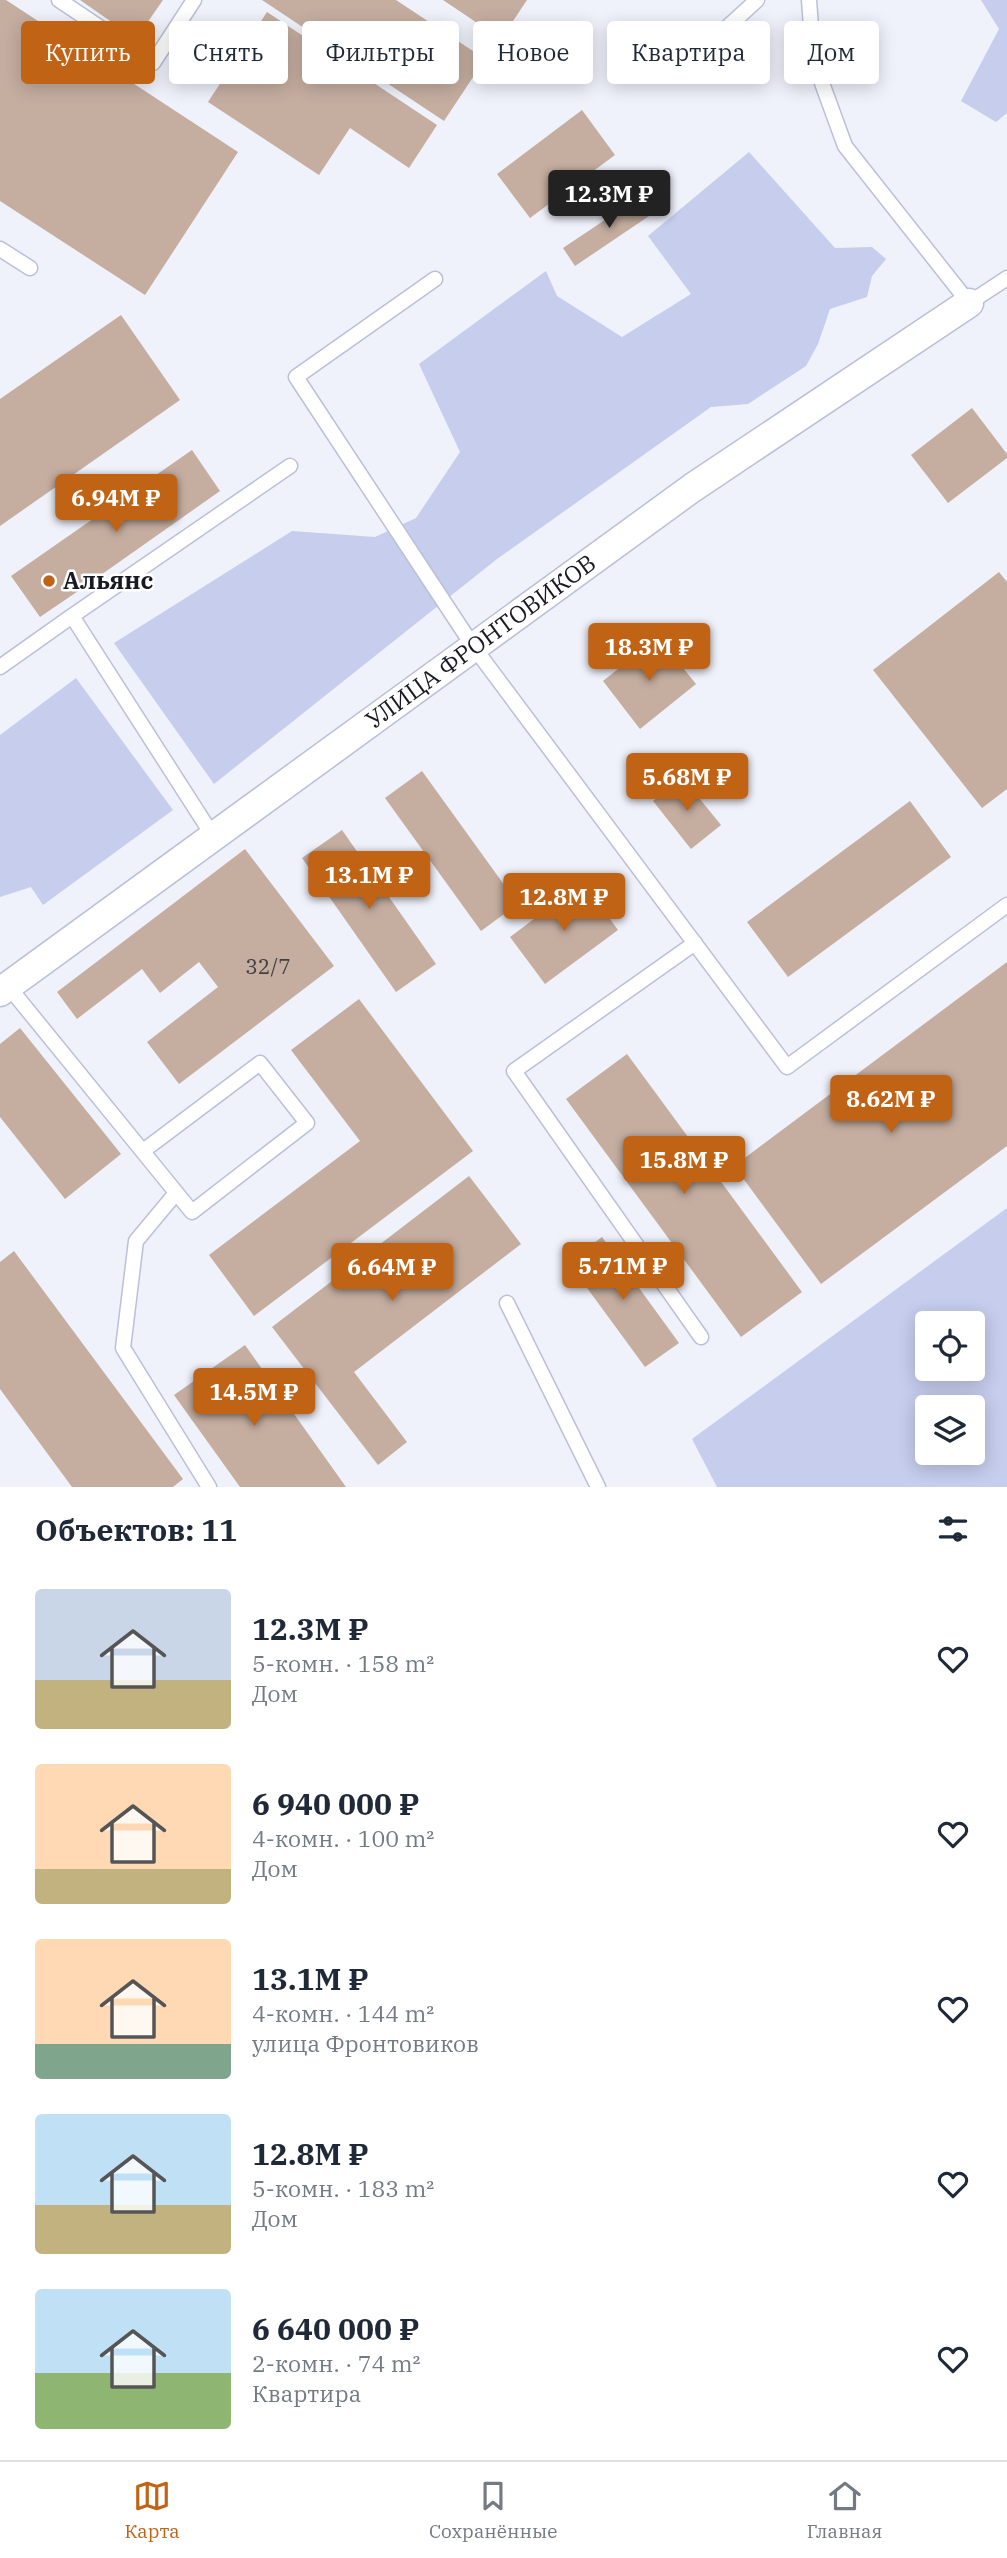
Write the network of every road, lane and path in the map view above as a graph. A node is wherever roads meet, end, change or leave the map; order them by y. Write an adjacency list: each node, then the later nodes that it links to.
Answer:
1 (59, 0): 2 (lane)
2 (194, 0)
3 (757, 0): 5 (lane)
4 (808, 0): 10 (lane)
5 (734, 21)
6 (0, 249): 7 (lane)
7 (30, 268)
8 (1007, 278): 10 (lane)
9 (435, 279): 13 (lane)
10 (969, 303): 13 (street, УЛИЦА ФРОНТОВИКОВ)
11 (290, 467): 12 (lane)
12 (72, 616): 14 (lane); 15 (lane)
13 (474, 646): 15 (street, УЛИЦА ФРОНТОВИКОВ); 17 (lane)
14 (0, 667)
15 (213, 836): 18 (street, УЛИЦА ФРОНТОВИКОВ)
16 (1007, 905): 17 (lane)
17 (695, 943): 22 (lane)
18 (4, 989): 19 (lane)
19 (142, 1151): 20 (lane); 20 (lane)
20 (176, 1193): 23 (lane)
21 (507, 1303): 24 (lane)
22 (701, 1337)
23 (209, 1487)
24 (598, 1487)

